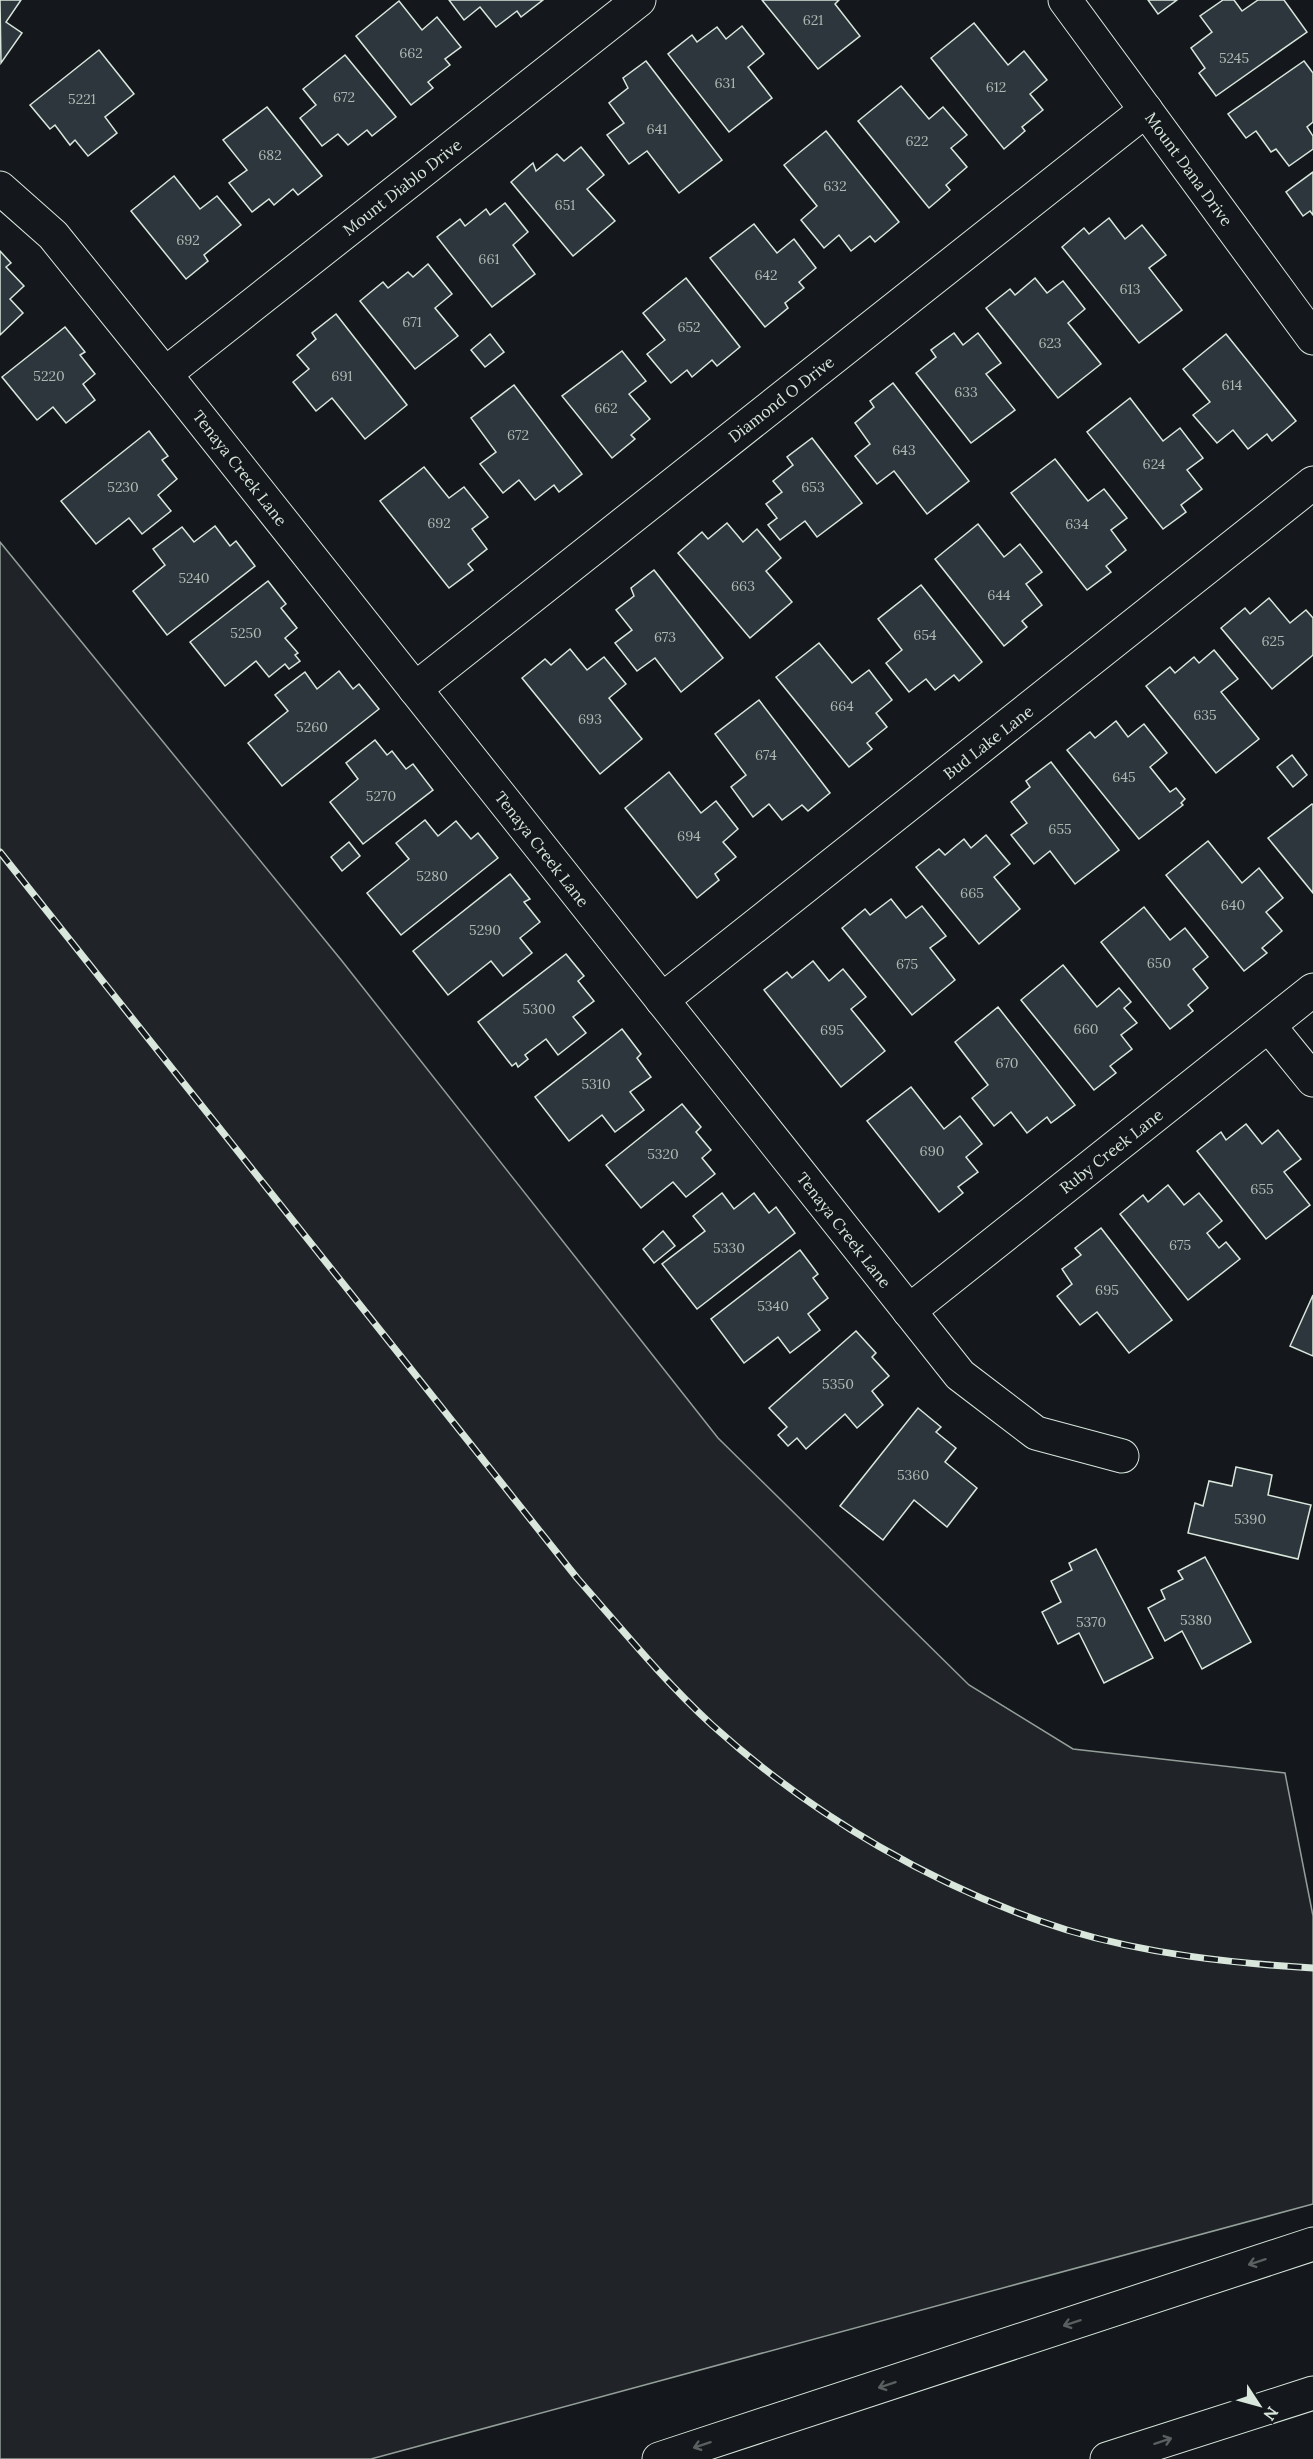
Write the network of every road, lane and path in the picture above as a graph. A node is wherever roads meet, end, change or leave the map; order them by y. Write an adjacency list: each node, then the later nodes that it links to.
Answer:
1 (639, 0): 6 (main road, Mount Diablo Drive)
2 (1065, 0): 3 (main road, Mount Dana Drive)
3 (1146, 110): 5 (main road, Mount Dana Drive); 8 (main road, Diamond O Drive)
4 (0, 188): 6 (main road, Tenaya Creek Lane)
5 (1313, 338)
6 (165, 374): 8 (main road, Tenaya Creek Lane)
7 (1313, 483): 10 (main road, Bud Lake Lane)
8 (416, 689): 10 (main road, Tenaya Creek Lane)
9 (1313, 990): 11 (main road, Ruby Creek Lane)
10 (662, 1000): 13 (main road, Tenaya Creek Lane)
11 (1269, 1026): 12 (main road); 13 (main road, Ruby Creek Lane)
12 (1313, 1080)
13 (909, 1311): 14 (main road, Tenaya Creek Lane)
14 (1122, 1456)
15 (1313, 2244): 17 (main road, one-way to 17)
16 (1313, 2393): 18 (main road, one-way to 16)
17 (659, 2459)
18 (1107, 2459)

